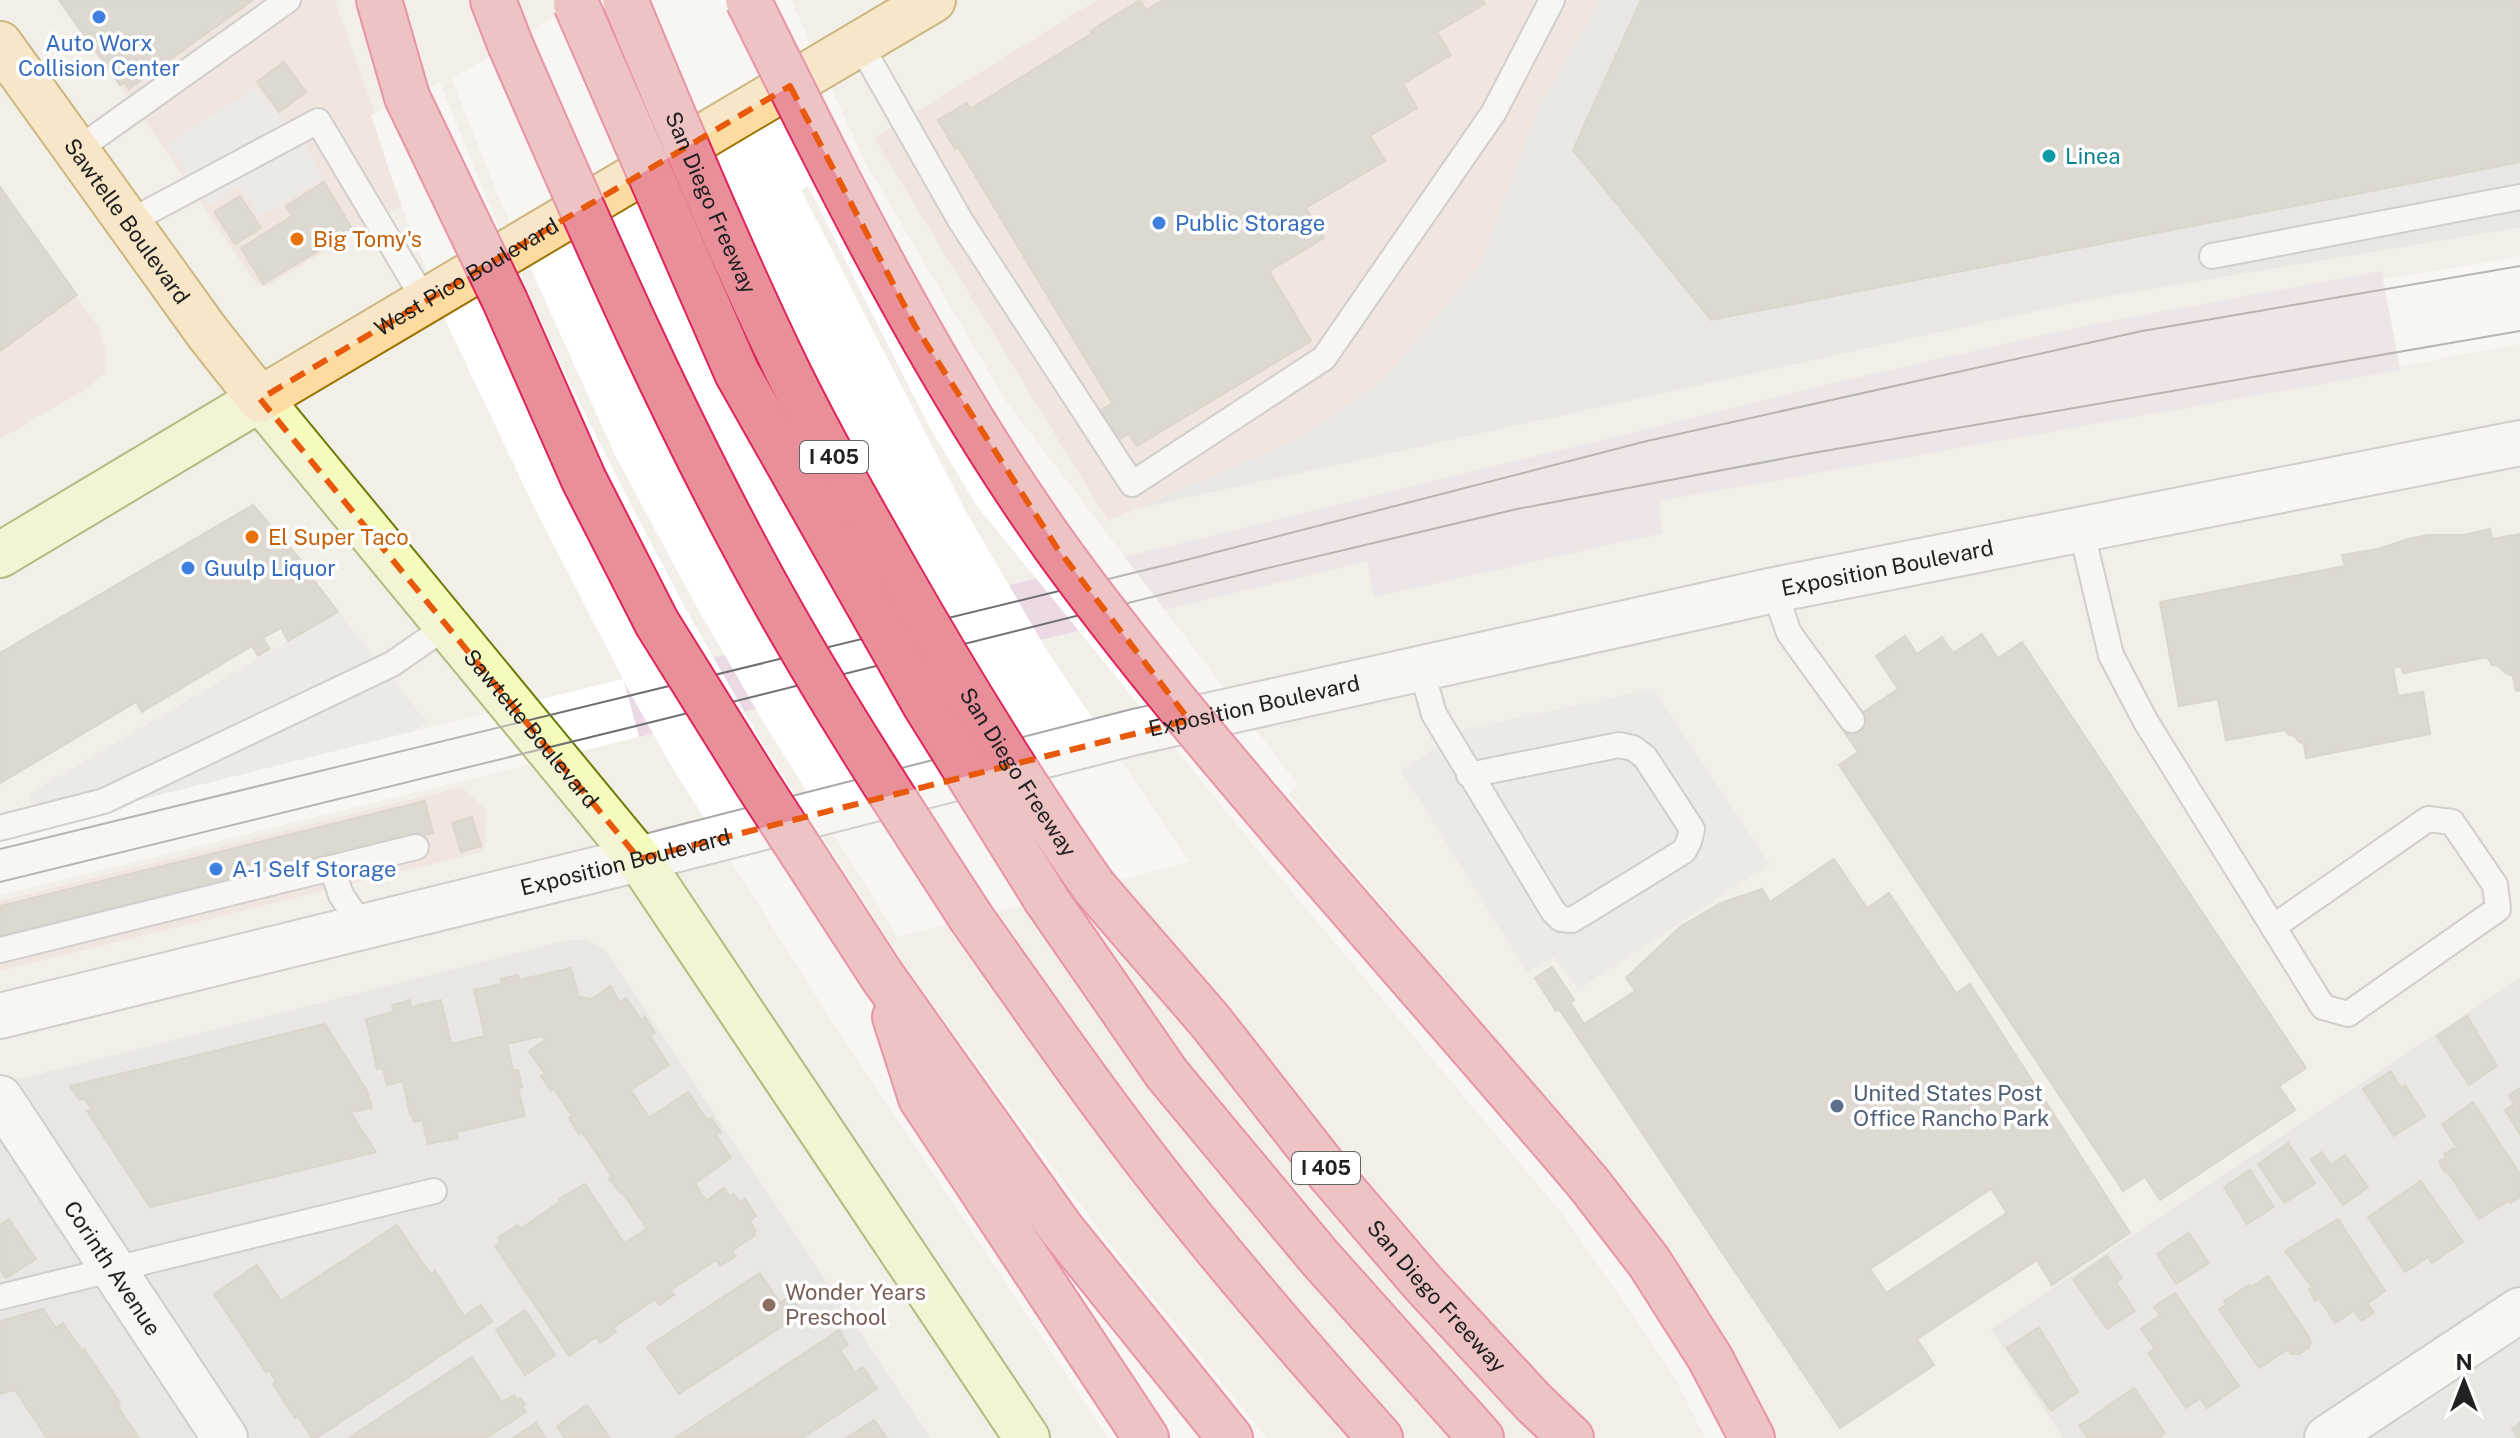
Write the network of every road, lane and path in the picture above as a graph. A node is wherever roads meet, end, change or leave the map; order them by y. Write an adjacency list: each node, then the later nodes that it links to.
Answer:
1 (288, 0): 11 (lane)
2 (379, 0): 32 (highway, bridge)
3 (493, 0): 43 (highway, bridge)
4 (625, 0): 45 (highway, San Diego Freeway / I 405, bridge)
5 (748, 0): 46 (highway, bridge)
6 (933, 0): 10 (main road, West Pico Boulevard)
7 (1552, 0): 10 (lane)
8 (576, 2): 44 (highway, bridge)
9 (0, 44): 11 (main road, Sawtelle Boulevard)
10 (860, 44): 15 (main road, West Pico Boulevard)
11 (77, 150): 13 (main road, Sawtelle Boulevard)
12 (2520, 197): 14 (lane)
13 (129, 222): 15 (lane); 16 (main road, Sawtelle Boulevard)
14 (2212, 256)
15 (425, 301): 16 (main road, West Pico Boulevard)
16 (260, 399): 19 (main road, West Pico Boulevard); 21 (main road, Sawtelle Boulevard)
17 (2520, 443): 18 (street, Exposition Boulevard)
18 (2081, 529): 20 (street, Exposition Boulevard); 30 (lane)
19 (0, 555)
20 (1774, 590): 22 (street, Exposition Boulevard); 23 (lane)
21 (447, 626): 25 (lane); 27 (main road, Sawtelle Boulevard)
22 (1421, 668): 24 (lane); 27 (street, Exposition Boulevard)
23 (1852, 720)
24 (1469, 775): 24 (lane)
25 (0, 828)
26 (416, 847): 28 (lane)
27 (639, 859): 29 (street, Exposition Boulevard); 40 (main road, Sawtelle Boulevard)
28 (332, 868): 29 (lane); 31 (lane)
29 (363, 927): 33 (street, Exposition Boulevard)
30 (2273, 927): 30 (lane)
31 (0, 950)
32 (882, 976): 41 (highway); 42 (highway)
33 (0, 1016)
34 (0, 1098): 36 (street, Corinth Avenue)
35 (434, 1191): 36 (lane)
36 (114, 1268): 37 (lane); 39 (street, Corinth Avenue)
37 (0, 1297)
38 (2520, 1310): 47 (street)
39 (225, 1438)
40 (1027, 1438)
41 (1146, 1438)
42 (1230, 1438)
43 (1380, 1438)
44 (1481, 1438)
45 (1571, 1438)
46 (1752, 1438)
47 (2327, 1438)

